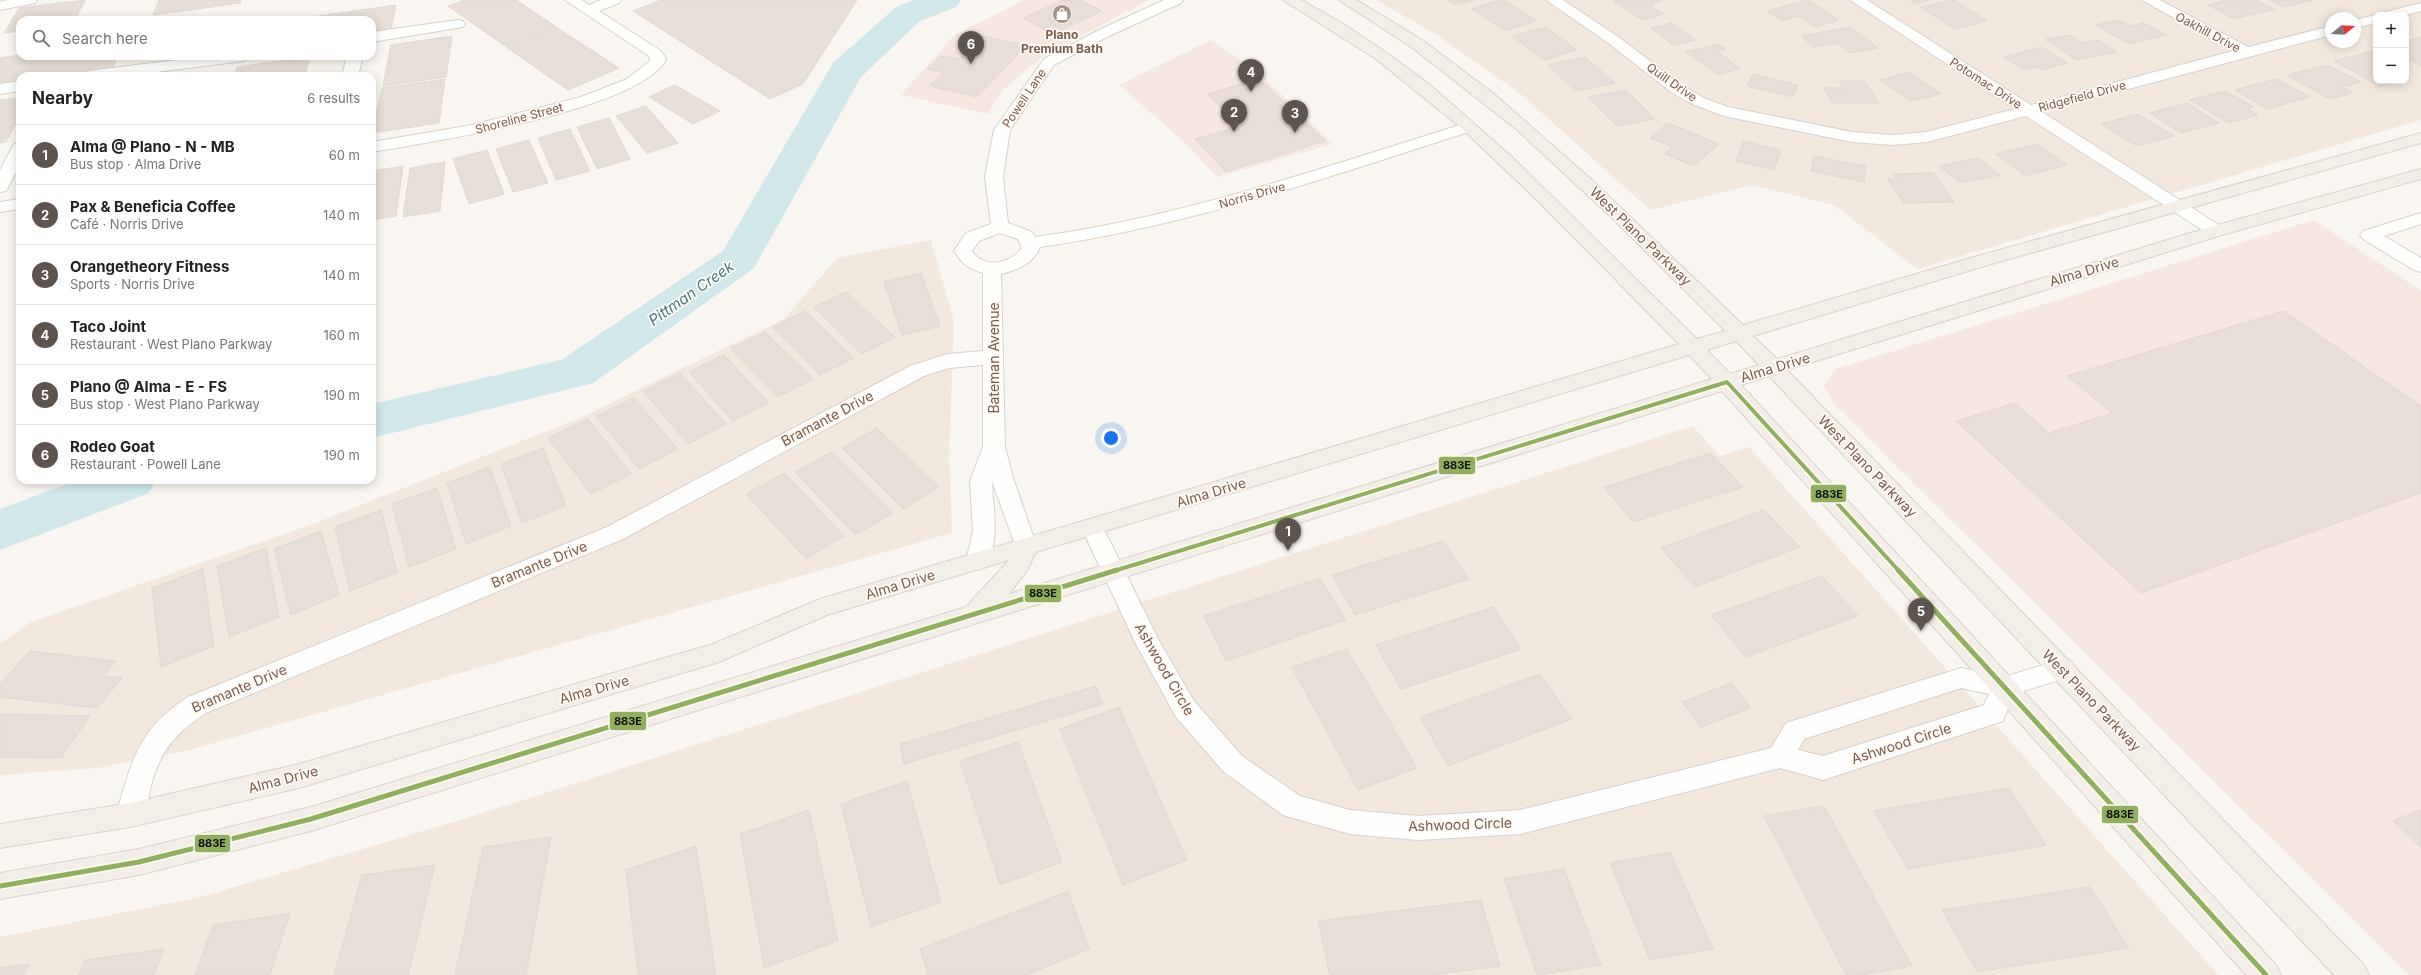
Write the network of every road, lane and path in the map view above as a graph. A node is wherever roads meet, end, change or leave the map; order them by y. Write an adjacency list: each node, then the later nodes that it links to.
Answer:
1 (30, 0): 10 (street)
2 (572, 0): 12 (street)
3 (614, 0): 12 (street)
4 (1176, 0): 39 (street, Powell Lane)
5 (1290, 0): 28 (main road)
6 (1346, 0): 27 (main road, West Plano Parkway)
7 (1553, 0): 29 (street, Quill Drive)
8 (1857, 0): 26 (street, Potomac Drive)
9 (2149, 0): 19 (street, Oakhill Drive)
10 (0, 6)
11 (2421, 7): 13 (street)
12 (588, 10): 31 (street, Shoreline Street)
13 (2402, 12)
14 (2373, 20): 15 (street)
15 (2361, 23)
16 (458, 24): 18 (street)
17 (2325, 32): 19 (street, Ridgefield Drive)
18 (376, 36)
19 (2247, 53): 26 (street, Ridgefield Drive)
20 (213, 60): 22 (street)
21 (354, 60): 23 (street)
22 (119, 72)
23 (351, 72)
24 (16, 87): 25 (street)
25 (0, 89)
26 (2027, 110): 29 (street, Ridgefield Drive); 36 (street, Potomac Drive)
27 (1510, 116): 28 (main road); 44 (main road, West Plano Parkway)
28 (1469, 127): 41 (street, Norris Drive); 45 (main road)
29 (1830, 134)
30 (2421, 138): 36 (main road, Alma Drive)
31 (376, 146)
32 (16, 156): 34 (street)
33 (2421, 174): 40 (main road, Alma Drive)
34 (0, 187)
35 (16, 205): 37 (street)
36 (2173, 205): 40 (street, Potomac Drive); 44 (main road, Alma Drive)
37 (0, 207)
38 (2421, 218): 42 (street)
39 (1000, 228): 41 (street); 43 (street)
40 (2216, 231): 47 (main road, Alma Drive)
41 (1030, 243): 43 (street)
42 (2421, 266)
43 (992, 269): 46 (street, Bateman Avenue)
44 (1742, 333): 45 (main road, Alma Drive); 47 (main road, West Plano Parkway)
45 (1694, 347): 48 (main road); 50 (main road, Alma Drive)
46 (994, 357): 49 (street, Bateman Avenue); 58 (street, Bramante Drive)
47 (1775, 368): 48 (main road, Alma Drive); 55 (main road, West Plano Parkway)
48 (1727, 382): 53 (main road, Alma Drive); 56 (main road)
49 (994, 447): 51 (street, Bateman Avenue); 52 (street, Bateman Avenue)
50 (1092, 527): 51 (main road, Alma Drive); 53 (street, Ashwood Circle)
51 (1026, 547): 52 (main road, Alma Drive); 54 (main road)
52 (978, 561): 58 (main road, Alma Drive)
53 (1114, 571): 54 (main road, Alma Drive); 57 (street, Ashwood Circle)
54 (973, 614): 60 (main road, Alma Drive)
55 (2063, 669): 56 (street); 62 (main road, West Plano Parkway)
56 (2004, 687): 57 (street); 57 (street, Ashwood Circle); 61 (main road)
57 (1780, 757)
58 (130, 815): 59 (main road, Alma Drive)
59 (0, 836)
60 (0, 886)
61 (2266, 975)
62 (2354, 975)

